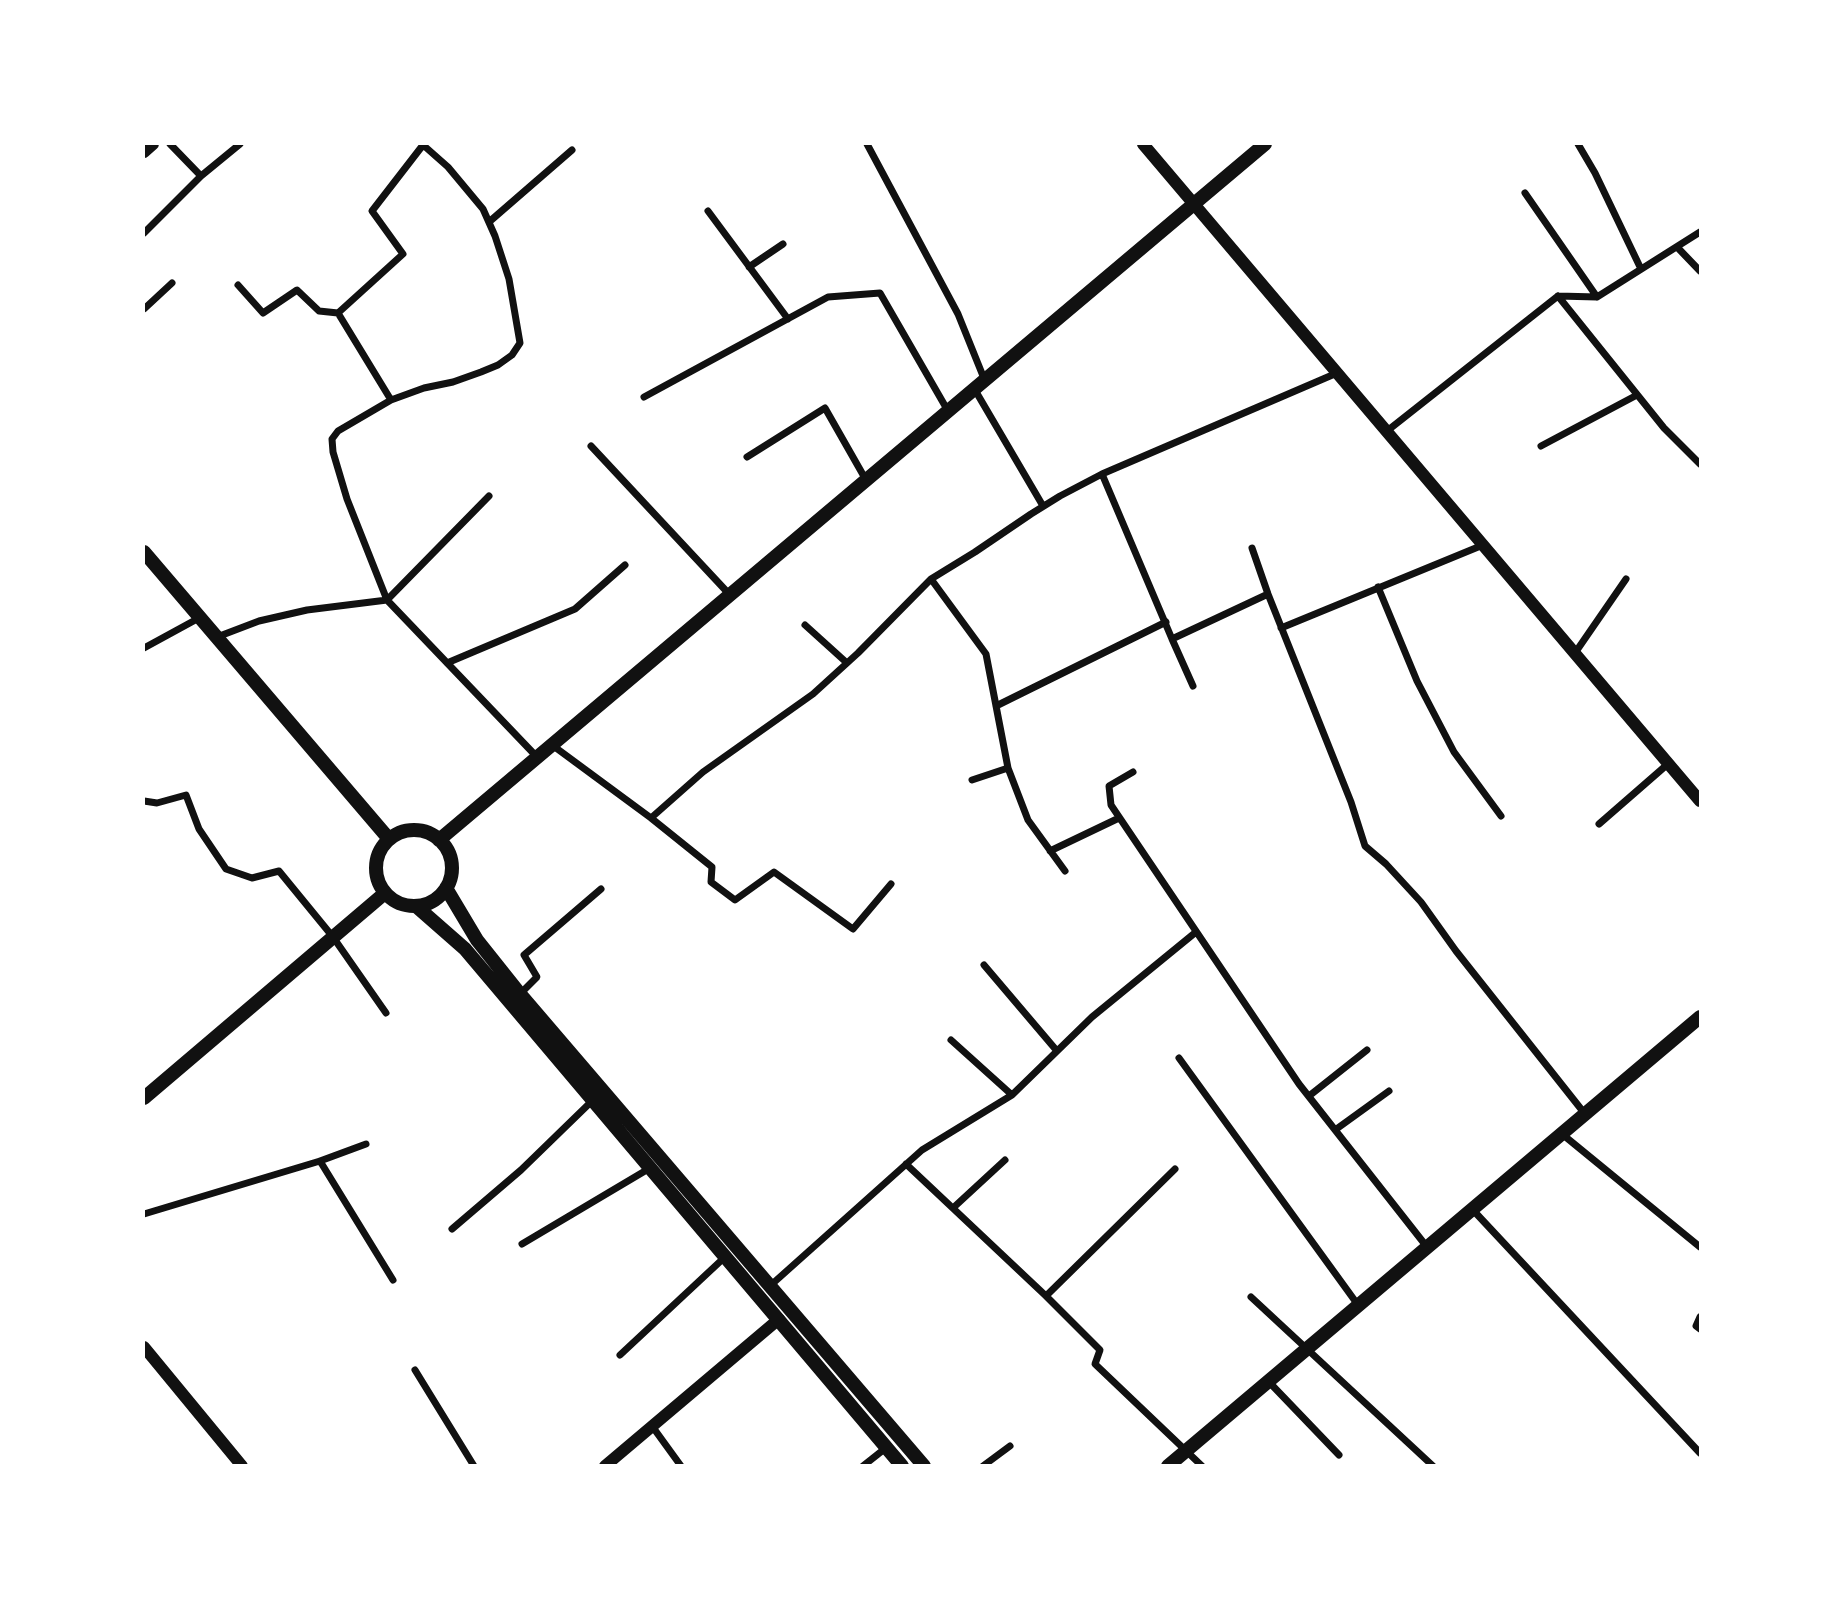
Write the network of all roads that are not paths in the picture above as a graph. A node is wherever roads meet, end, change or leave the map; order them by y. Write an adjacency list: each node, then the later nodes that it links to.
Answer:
1 (153, 144): 10 (street)
2 (170, 144): 11 (street)
3 (240, 144): 11 (street)
4 (422, 144): 15 (street); 28 (street)
5 (867, 144): 31 (street)
6 (1143, 144): 13 (street)
7 (1265, 144): 13 (main road)
8 (1578, 144): 21 (street)
9 (572, 150): 15 (street)
10 (144, 152)
11 (201, 176): 17 (street)
12 (1525, 192): 26 (street)
13 (1194, 205): 30 (street); 31 (main road)
14 (708, 211): 20 (street)
15 (489, 222): 34 (street)
16 (1700, 232): 19 (street)
17 (144, 233)
18 (783, 244): 20 (street)
19 (1677, 247): 21 (street); 22 (street)
20 (749, 267): 29 (street)
21 (1642, 269): 26 (street)
22 (1700, 271)
23 (172, 283): 27 (street)
24 (238, 285): 28 (street)
25 (1558, 296): 26 (street); 32 (street); 36 (street)
26 (1597, 298)
27 (144, 309)
28 (338, 313): 34 (street)
29 (788, 319): 33 (street); 35 (street)
30 (1337, 373): 36 (street); 41 (street)
31 (980, 385): 35 (main road); 44 (street)
32 (1637, 395): 38 (street); 40 (street)
33 (644, 397)
34 (391, 400): 54 (street)
35 (948, 412): 42 (main road)
36 (1387, 432): 45 (street)
37 (591, 446): 53 (street)
38 (1541, 446)
39 (747, 457): 42 (street)
40 (1700, 464)
41 (1102, 474): 44 (street); 56 (street)
42 (866, 481): 53 (main road)
43 (489, 496): 54 (street)
44 (1043, 506): 49 (street)
45 (1483, 545): 51 (street); 62 (street)
46 (1252, 548): 52 (street)
47 (144, 552): 55 (main road)
48 (625, 565): 63 (street)
49 (931, 579): 64 (street); 66 (street)
50 (1626, 579): 62 (street)
51 (1378, 587): 58 (street); 75 (street)
52 (1268, 594): 58 (street); 60 (street)
53 (730, 595): 67 (main road)
54 (387, 600): 59 (street); 63 (street)
55 (199, 618): 59 (main road); 61 (street)
56 (1166, 622): 60 (street); 66 (street)
57 (805, 625): 64 (street)
58 (1281, 628): 103 (street)
59 (216, 638): 79 (main road)
60 (1172, 639): 65 (street)
61 (144, 648)
62 (1575, 653): 69 (street)
63 (447, 663): 68 (street)
64 (847, 663): 76 (street)
65 (1193, 686)
66 (996, 706): 70 (street)
67 (552, 745): 68 (main road); 76 (street)
68 (538, 757): 80 (main road)
69 (1669, 763): 73 (street); 78 (street)
70 (1007, 768): 72 (street); 81 (street)
71 (1133, 772): 77 (street)
72 (972, 780)
73 (1699, 796)
74 (144, 801): 89 (street)
75 (1502, 816)
76 (650, 818): 83 (street)
77 (1119, 818): 81 (street); 88 (street)
78 (1598, 824)
79 (388, 839): 80 (main road); 86 (main road)
80 (439, 840): 84 (main road)
81 (1050, 851): 82 (street)
82 (1065, 871)
83 (891, 884)
84 (446, 888): 87 (main road); 91 (main road)
85 (601, 890): 91 (street)
86 (385, 893): 87 (main road); 89 (main road)
87 (416, 906): 102 (main road)
88 (1196, 932): 96 (street); 100 (street)
89 (333, 937): 92 (street); 101 (main road)
90 (984, 965): 96 (street)
91 (520, 994): 121 (main road)
92 (386, 1013)
93 (1700, 1017): 103 (main road)
94 (951, 1040): 99 (street)
95 (1367, 1050): 100 (street)
96 (1057, 1051): 99 (street)
97 (1179, 1058): 124 (street)
98 (1389, 1091): 104 (street)
99 (1012, 1095): 109 (street)
100 (1309, 1096): 104 (street)
101 (144, 1098)
102 (593, 1100): 110 (main road); 115 (street)
103 (1585, 1114): 105 (main road)
104 (1335, 1130): 117 (street)
105 (1562, 1134): 113 (main road); 118 (street)
106 (366, 1144): 108 (street)
107 (1005, 1160): 112 (street)
108 (320, 1161): 114 (street); 120 (street)
109 (906, 1164): 112 (street); 121 (street)
110 (650, 1168): 116 (street); 119 (main road)
111 (1175, 1169): 122 (street)
112 (953, 1208): 122 (street)
113 (1472, 1209): 117 (main road); 137 (street)
114 (144, 1214)
115 (452, 1228)
116 (522, 1244)
117 (1427, 1247): 124 (main road)
118 (1700, 1248)
119 (726, 1256): 126 (main road); 130 (street)
120 (393, 1280)
121 (771, 1285): 145 (main road)
122 (1046, 1296): 136 (street)
123 (1251, 1297): 129 (street)
124 (1359, 1305): 129 (main road)
125 (1700, 1317): 127 (street)
126 (779, 1319): 133 (street); 135 (main road)
127 (1700, 1329)
128 (144, 1347): 139 (street)
129 (1307, 1349): 132 (main road); 149 (street)
130 (620, 1355)
131 (415, 1370): 140 (street)
132 (1268, 1381): 136 (main road); 138 (street)
133 (652, 1426): 141 (street); 142 (street)
134 (1010, 1446): 146 (street)
135 (887, 1447): 143 (street); 144 (main road)
136 (1186, 1450): 147 (main road); 148 (street)
137 (1700, 1453)
138 (1339, 1455)
139 (242, 1465)
140 (474, 1465)
141 (605, 1465)
142 (681, 1465)
143 (863, 1465)
144 (902, 1465)
145 (924, 1465)
146 (983, 1465)
147 (1168, 1465)
148 (1202, 1465)
149 (1433, 1465)

